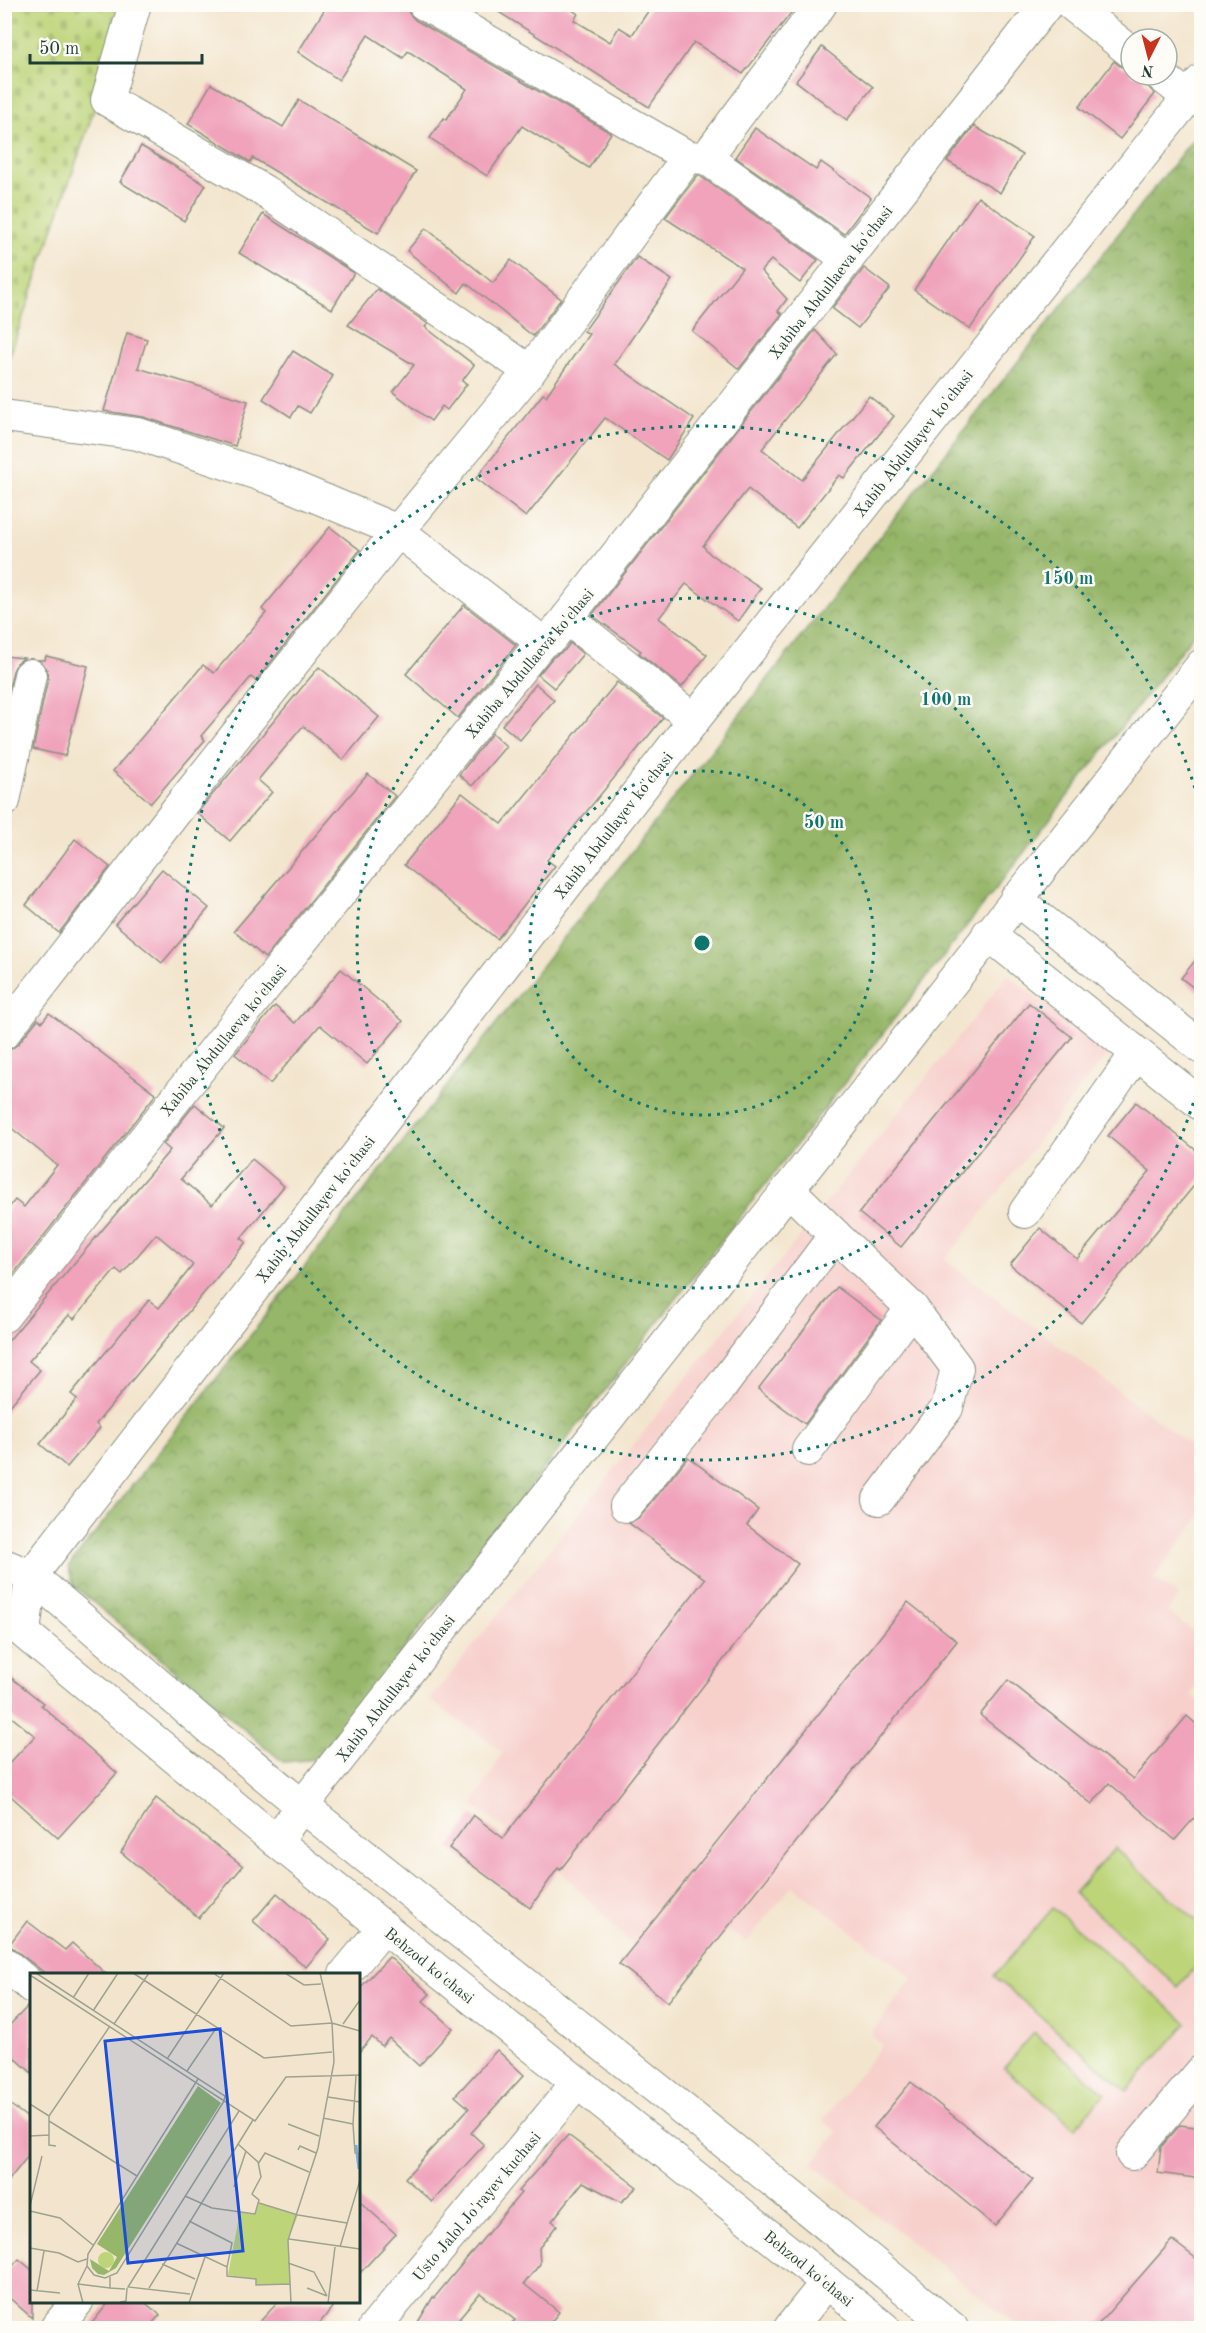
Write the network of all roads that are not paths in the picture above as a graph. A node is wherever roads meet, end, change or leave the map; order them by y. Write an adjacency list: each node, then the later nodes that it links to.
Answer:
1 (135, 4): 11 (street)
2 (424, 4): 9 (street)
3 (821, 4): 9 (street)
4 (1047, 4): 10 (street, Xabiba Abdullaeva ko'chasi)
5 (1071, 4): 6 (street)
6 (1119, 42)
7 (1179, 82): 8 (street)
8 (1195, 88): 18 (street, Xabib Abdullayev ko'chasi)
9 (697, 158): 10 (street); 11 (street)
10 (848, 259): 14 (street, Xabiba Abdullaeva ko'chasi)
11 (530, 371): 13 (street)
12 (4, 416): 13 (street)
13 (398, 531): 15 (street); 22 (street)
14 (567, 618): 15 (street, Xabiba Abdullaeva ko'chasi); 18 (street)
15 (542, 642): 30 (street, Xabiba Abdullaeva ko'chasi)
16 (1202, 665): 20 (street, Xabib Abdullayev ko'chasi)
17 (30, 675): 19 (street)
18 (694, 720): 34 (street, Xabib Abdullayev ko'chasi)
19 (4, 801)
20 (1016, 899): 21 (street, Xabib Abdullayev ko'chasi); 23 (street)
21 (988, 934): 24 (street); 26 (street, Xabib Abdullayev ko'chasi)
22 (4, 1033)
23 (1202, 1048)
24 (1136, 1053): 25 (street); 27 (street)
25 (1202, 1105)
26 (788, 1189): 28 (street); 35 (street, Xabib Abdullayev ko'chasi)
27 (1025, 1212)
28 (836, 1235): 29 (street); 33 (street)
29 (912, 1308): 31 (street); 32 (street)
30 (4, 1316)
31 (808, 1450)
32 (879, 1499)
33 (626, 1506)
34 (18, 1571): 35 (street); 36 (street, Behzod ko'chasi)
35 (302, 1806): 36 (street, Xabib Abdullayev ko'chasi); 50 (street)
36 (276, 1841): 37 (street, Behzod ko'chasi)
37 (384, 1927): 39 (street); 42 (street, Behzod ko'chasi)
38 (4, 1963): 40 (street)
39 (346, 1973)
40 (30, 1985)
41 (1202, 2071): 43 (street)
42 (577, 2083): 44 (street, Behzod ko'chasi); 47 (street, Usto Jalol Jo'rayev kuchasi)
43 (1132, 2154)
44 (827, 2282): 48 (street); 49 (street, Behzod ko'chasi)
45 (75, 2303): 46 (street)
46 (56, 2328)
47 (375, 2328)
48 (790, 2328)
49 (884, 2328)
50 (952, 2328)

